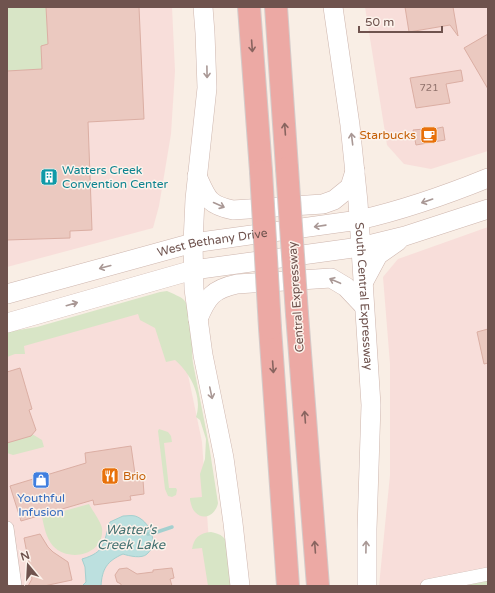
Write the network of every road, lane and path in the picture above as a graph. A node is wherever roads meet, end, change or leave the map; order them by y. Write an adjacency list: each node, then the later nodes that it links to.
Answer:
1 (203, 7): 6 (main road, one-way to 6)
2 (249, 7): 22 (highway, one-way to 22, bridge)
3 (333, 7): 5 (main road, South Central Expressway, one-way to 3)
4 (277, 8): 25 (highway, Central Expressway, one-way to 4, bridge)
5 (355, 171): 6 (main road, one-way to 5); 9 (main road, South Central Expressway)
6 (197, 175): 11 (main road)
7 (488, 178): 9 (main road, West Bethany Drive, one-way to 9)
8 (488, 208): 10 (main road, West Bethany Drive)
9 (359, 220): 11 (main road, West Bethany Drive, one-way to 11); 12 (main road, South Central Expressway)
10 (405, 236): 12 (main road, West Bethany Drive); 14 (main road)
11 (193, 243): 13 (main road); 15 (main road, West Bethany Drive, one-way to 15)
12 (360, 247): 13 (main road, West Bethany Drive); 14 (main road, South Central Expressway)
13 (193, 270): 17 (main road); 18 (main road, West Bethany Drive, one-way to 13)
14 (363, 283): 16 (main road, South Central Expressway)
15 (7, 294)
16 (364, 306): 17 (main road, one-way to 17); 26 (main road, South Central Expressway, one-way to 16)
17 (198, 319): 24 (main road, one-way to 24)
18 (7, 323)
19 (7, 528): 21 (street)
20 (488, 574): 27 (street)
21 (10, 576): 23 (street)
22 (287, 583)
23 (15, 586)
24 (240, 586)
25 (318, 586)
26 (367, 586)
27 (427, 586)

